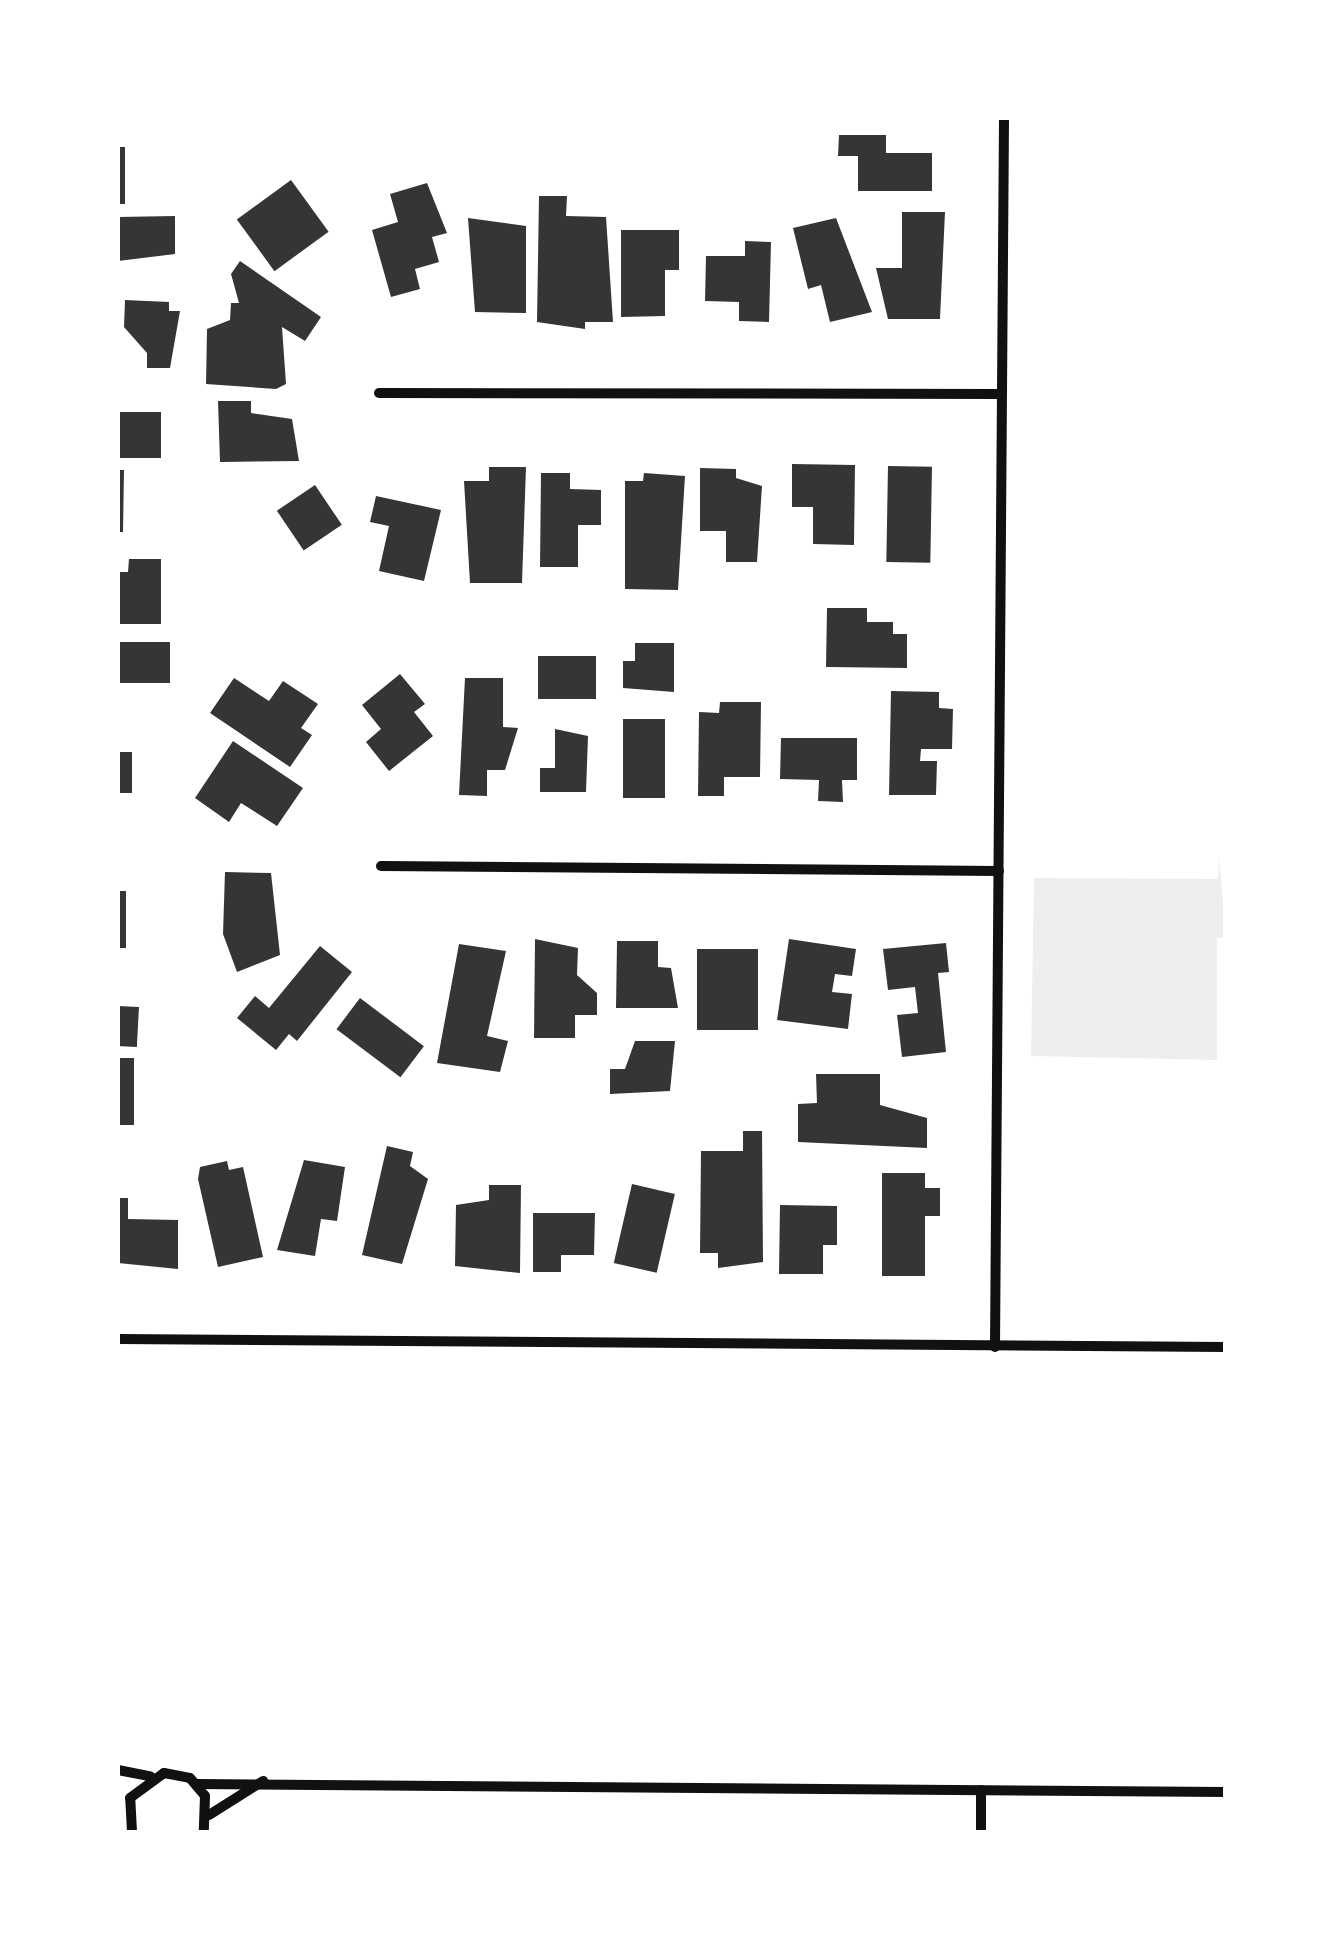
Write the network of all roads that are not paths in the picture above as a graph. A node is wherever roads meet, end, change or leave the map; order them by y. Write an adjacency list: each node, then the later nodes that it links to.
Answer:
1 (1004, 118): 3 (street)
2 (379, 394): 3 (street)
3 (1002, 394): 5 (street)
4 (381, 866): 5 (street)
5 (999, 870): 7 (street)
6 (118, 1338): 7 (street)
7 (995, 1347): 8 (street)
8 (1226, 1348)
9 (118, 1770): 10 (street)
10 (150, 1776): 12 (street); 15 (street)
11 (264, 1780): 12 (street); 13 (street); 16 (street)
12 (197, 1784): 16 (street)
13 (981, 1790): 14 (street); 19 (street)
14 (1226, 1792)
15 (122, 1807): 17 (street)
16 (210, 1814): 18 (street)
17 (132, 1832)
18 (204, 1832)
19 (981, 1832)

